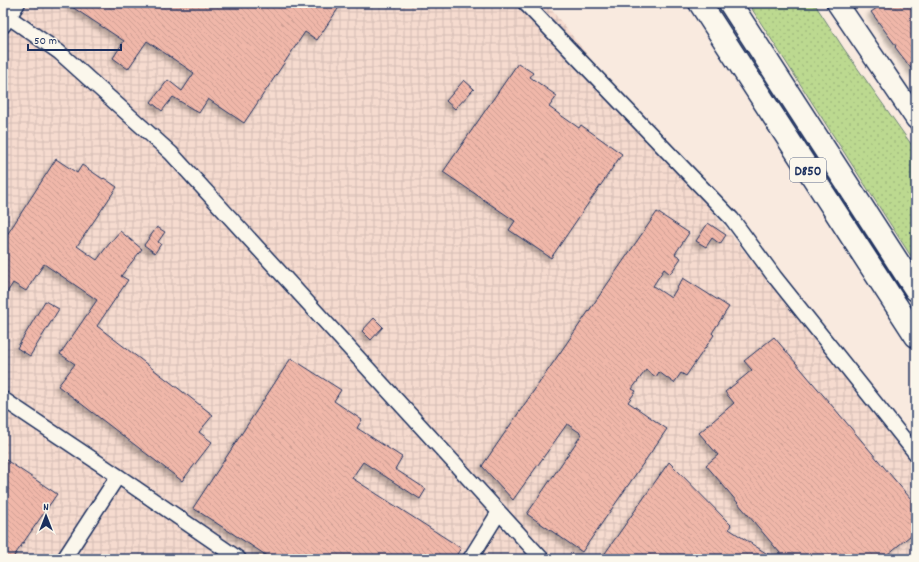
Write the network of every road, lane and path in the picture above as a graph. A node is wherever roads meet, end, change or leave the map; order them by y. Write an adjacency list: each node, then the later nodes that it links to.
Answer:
1 (18, 3): 6 (street)
2 (525, 3): 11 (street)
3 (700, 3): 9 (highway, D850)
4 (730, 3): 8 (highway, D850)
5 (837, 3): 7 (street)
6 (5, 18): 13 (street)
7 (916, 119)
8 (916, 290)
9 (916, 336)
10 (3, 399): 12 (street)
11 (916, 454)
12 (118, 476): 14 (street); 15 (street)
13 (498, 512): 16 (street); 17 (street)
14 (64, 559)
15 (239, 559)
16 (470, 559)
17 (542, 559)

